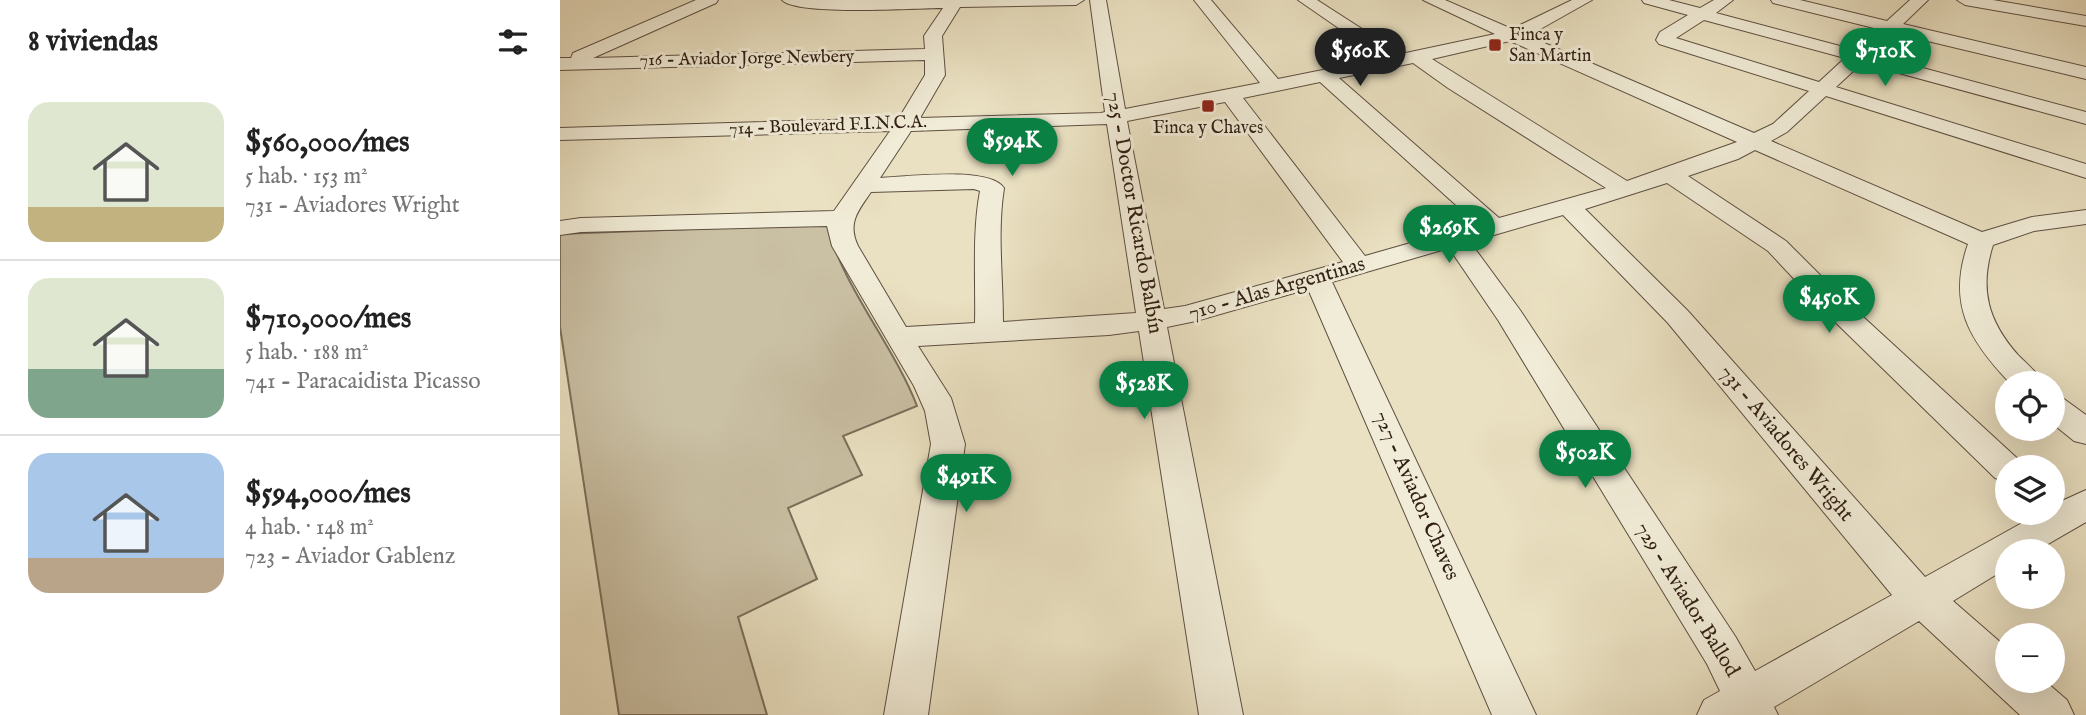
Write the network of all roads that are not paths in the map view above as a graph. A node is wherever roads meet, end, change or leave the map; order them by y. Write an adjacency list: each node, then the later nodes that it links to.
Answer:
1 (709, 0): 22 (street)
2 (790, 0): 13 (street)
3 (1076, 0): 13 (street)
4 (1098, 0): 28 (street, 725 - Doctor Ricardo Balbín)
5 (1202, 0): 25 (street)
6 (1306, 0): 21 (street)
7 (1431, 0): 18 (street)
8 (1650, 0): 15 (street)
9 (1725, 0): 15 (street)
10 (1779, 0): 17 (street)
11 (1920, 0): 17 (street, 710 - Alas Argentinas)
12 (1965, 0): 16 (street)
13 (956, 1): 19 (street)
14 (1577, 1): 18 (street, 714 - Boulevard F.I.N.C.A.)
15 (1702, 14): 20 (street); 26 (street)
16 (2086, 21)
17 (1891, 27): 20 (street, 710 - Alas Argentinas); 23 (street)
18 (1512, 35): 21 (street, 714 - Boulevard F.I.N.C.A.); 32 (street)
19 (934, 54): 22 (street, 716 - Aviador Jorge Newbery); 30 (street)
20 (1860, 57): 26 (street, 710 - Alas Argentinas); 29 (street)
21 (1407, 58): 24 (street, 714 - Boulevard F.I.N.C.A.); 36 (street)
22 (563, 64)
23 (2086, 73)
24 (1325, 76): 25 (street, 714 - Boulevard F.I.N.C.A.); 41 (street)
25 (1273, 86): 27 (street, 714 - Boulevard F.I.N.C.A.)
26 (1824, 90): 32 (street, 710 - Alas Argentinas); 33 (street)
27 (1230, 95): 28 (street, 714 - Boulevard F.I.N.C.A.); 44 (street)
28 (1116, 117): 30 (street, 714 - Boulevard F.I.N.C.A.); 46 (street, 725 - Doctor Ricardo Balbín)
29 (2086, 118)
30 (905, 124): 31 (street, 714 - Boulevard F.I.N.C.A.); 35 (street)
31 (560, 134)
32 (1757, 142): 34 (street, 710 - Alas Argentinas); 43 (street)
33 (2086, 171)
34 (1669, 174): 36 (street, 710 - Alas Argentinas); 52 (street)
35 (865, 185): 39 (street); 47 (street)
36 (1625, 190): 37 (street, 710 - Alas Argentinas)
37 (1569, 207): 41 (street, 710 - Alas Argentinas); 54 (street, 731 - Aviadores Wright)
38 (2086, 216): 43 (street)
39 (841, 218): 40 (street); 48 (street)
40 (560, 228)
41 (1496, 228): 42 (street, 710 - Alas Argentinas)
42 (1456, 240): 44 (street, 710 - Alas Argentinas); 57 (street, 729 - Aviador Ballod)
43 (1982, 241): 49 (street)
44 (1359, 266): 45 (street, 710 - Alas Argentinas)
45 (1317, 278): 46 (street, 710 - Alas Argentinas); 60 (street, 727 - Aviador Chaves)
46 (1153, 321): 47 (street, 710 - Alas Argentinas); 59 (street, 725 - Doctor Ricardo Balbín)
47 (989, 331): 48 (street, 710 - Alas Argentinas)
48 (898, 337): 58 (street)
49 (2016, 371)
50 (2065, 416): 51 (street)
51 (2086, 432)
52 (1995, 458)
53 (2073, 514): 54 (street)
54 (1922, 598): 55 (street, 731 - Aviadores Wright); 57 (street)
55 (1995, 664)
56 (2027, 693): 61 (street)
57 (1741, 710)
58 (906, 715)
59 (1221, 715)
60 (1514, 715)
61 (2052, 715)

